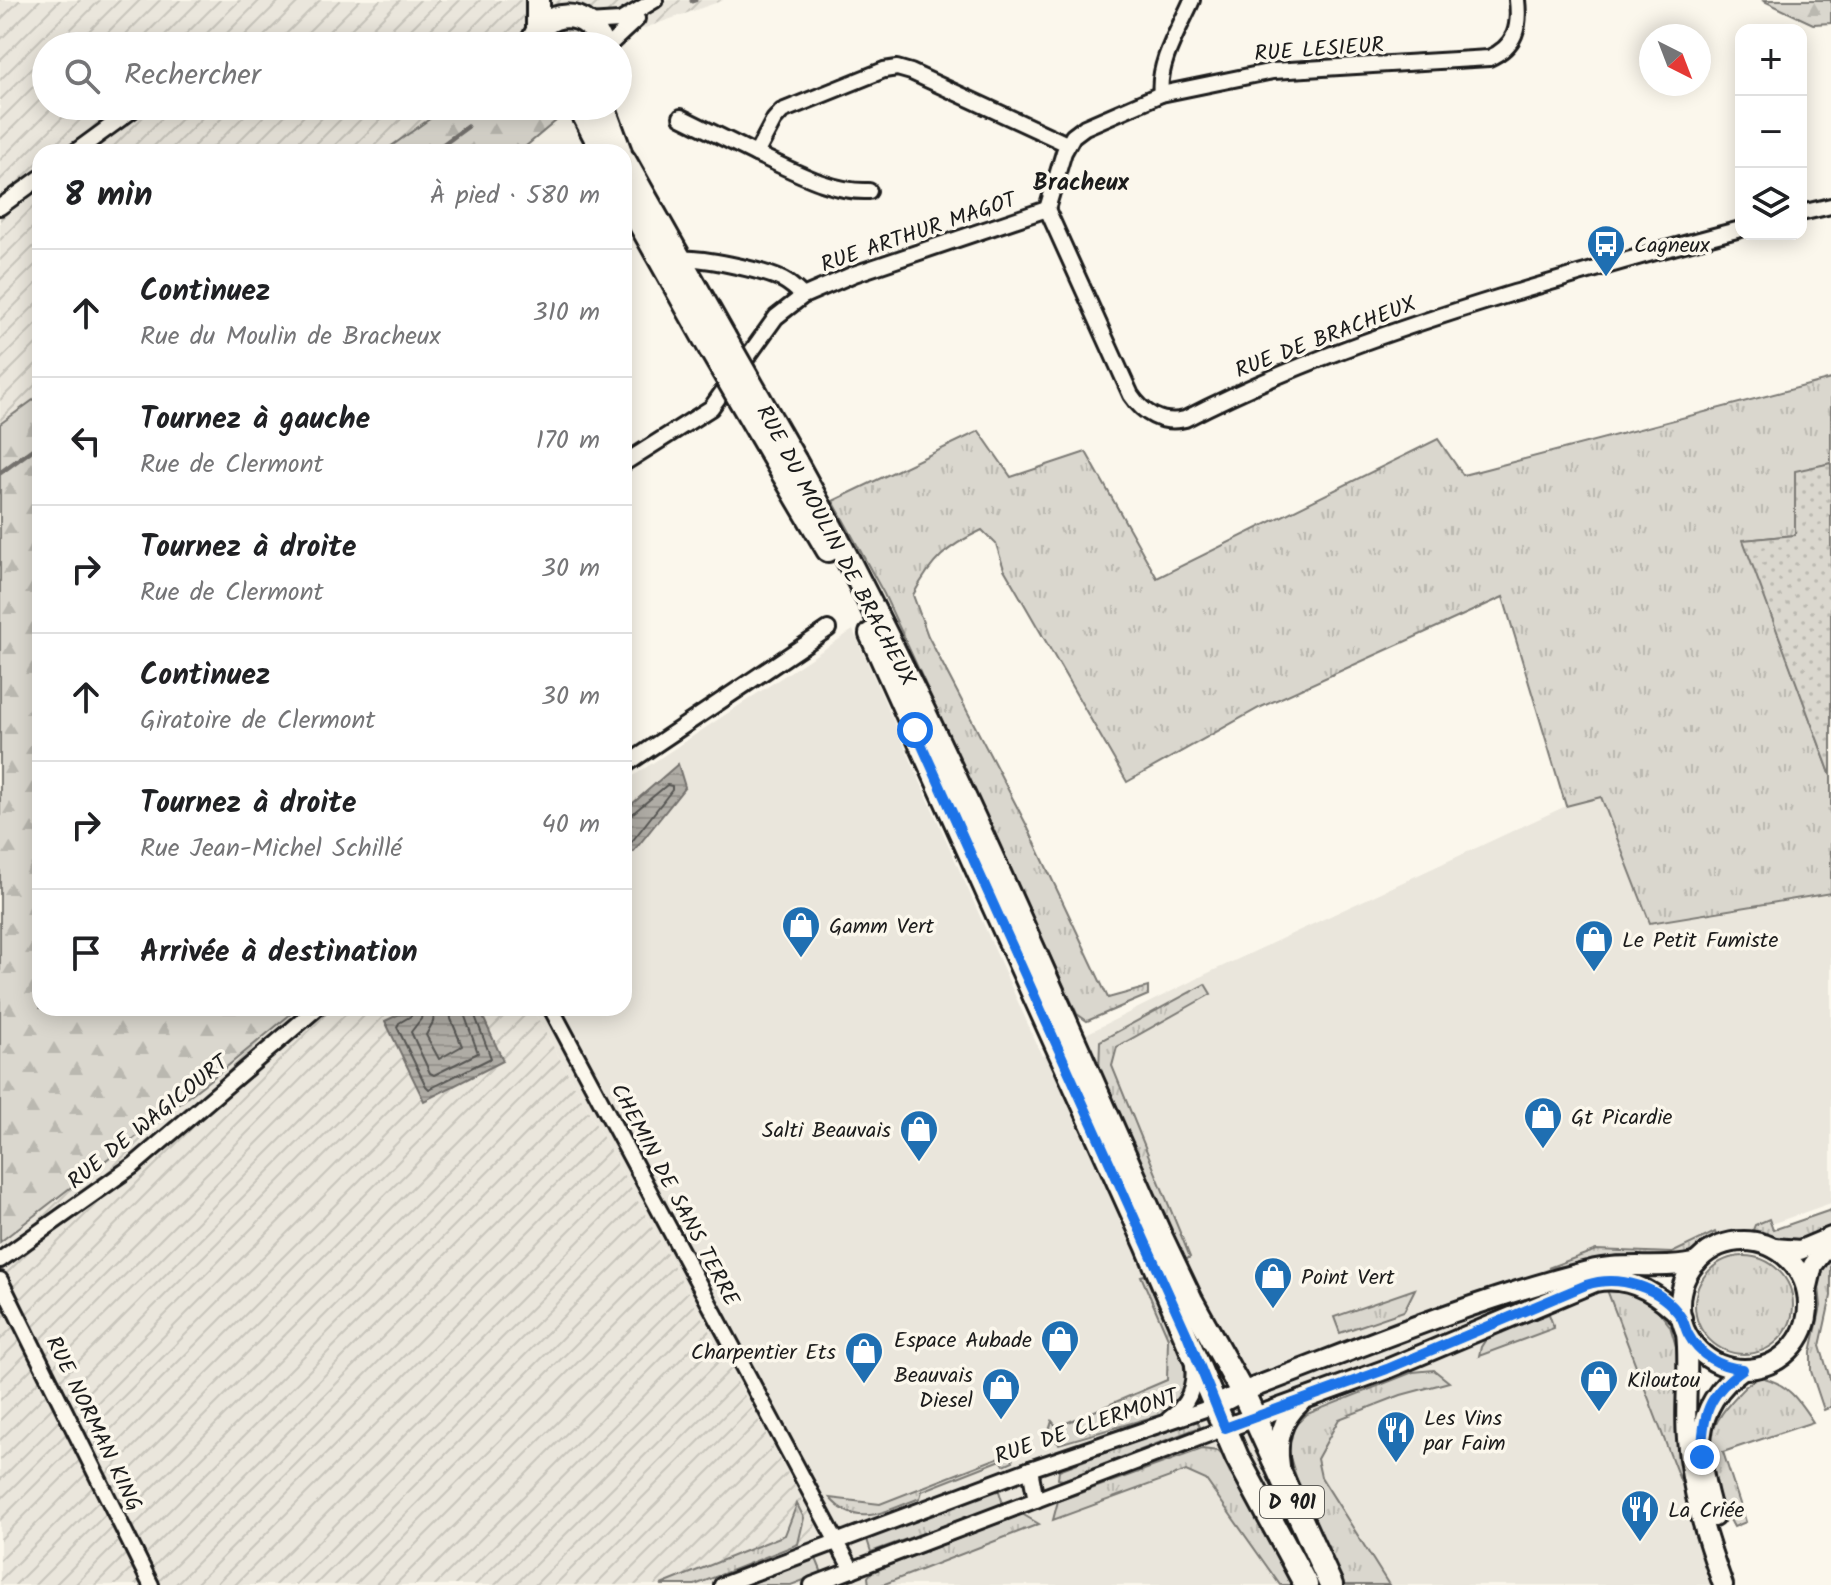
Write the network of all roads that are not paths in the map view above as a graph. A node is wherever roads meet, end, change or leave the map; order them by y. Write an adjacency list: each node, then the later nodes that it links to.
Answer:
1 (538, 0): 6 (main road)
2 (656, 0): 5 (street); 9 (street)
3 (1192, 0): 10 (street)
4 (1517, 0): 10 (street, RUE LESIEUR)
5 (571, 13): 7 (main road); 8 (main road)
6 (535, 32)
7 (540, 32)
8 (595, 32)
9 (623, 32)
10 (1161, 94): 18 (street, RUE LESIEUR)
11 (681, 117): 19 (street)
12 (119, 120): 15 (street)
13 (586, 120): 16 (main road)
14 (608, 120): 17 (main road)
15 (86, 144)
16 (599, 144)
17 (617, 144)
18 (1067, 144): 19 (street); 26 (street)
19 (756, 154): 22 (street)
20 (632, 177): 29 (main road, RUE DU MOULIN DE BRACHEUX)
21 (32, 184): 25 (street)
22 (869, 191)
23 (632, 206): 29 (main road, RUE DU MOULIN DE BRACHEUX)
24 (1831, 206): 27 (street)
25 (0, 207)
26 (1047, 209): 28 (street, RUE DE BRACHEUX); 30 (street, RUE ARTHUR MAGOT)
27 (1807, 212)
28 (1735, 230)
29 (671, 262): 30 (street, RUE ARTHUR MAGOT); 32 (main road, RUE DU MOULIN DE BRACHEUX, bridge)
30 (803, 296): 31 (street, RUE ARTHUR MAGOT)
31 (632, 458)
32 (788, 466): 44 (main road, RUE DU MOULIN DE BRACHEUX); 46 (main road, RUE DU MOULIN DE BRACHEUX)
33 (828, 629): 34 (street)
34 (632, 761)
35 (308, 1016): 39 (street, RUE DE WAGICOURT)
36 (555, 1016): 55 (street, CHEMIN DE SANS TERRE)
37 (1831, 1239): 38 (main road); 42 (main road)
38 (1774, 1248): 40 (main road); 42 (main road)
39 (0, 1260)
40 (1697, 1262): 43 (main road); 46 (main road, RUE DE CLERMONT)
41 (0, 1280): 57 (street, RUE NORMAN KING)
42 (1807, 1291): 45 (main road)
43 (1684, 1324): 45 (main road); 47 (main road); 62 (main road)
44 (1188, 1337): 48 (main road, RUE DU MOULIN DE BRACHEUX); 50 (street)
45 (1743, 1369): 63 (main road)
46 (1242, 1392): 48 (main road, RUE DE CLERMONT); 49 (main road, RUE DU MOULIN DE BRACHEUX)
47 (1309, 1397): 49 (main road); 53 (main road)
48 (1217, 1405): 50 (street, RUE DE CLERMONT); 51 (main road, RUE DU MOULIN DE BRACHEUX)
49 (1254, 1417): 51 (main road); 53 (main road, D 901)
50 (1155, 1426): 52 (street, RUE DE CLERMONT)
51 (1225, 1428): 54 (street); 60 (main road, D 901)
52 (1030, 1469): 54 (street); 55 (street, RUE DE CLERMONT)
53 (1282, 1481): 61 (main road, D 901)
54 (1036, 1500): 56 (street)
55 (838, 1541): 56 (street, CHEMIN DE SANS TERRE); 58 (street, RUE DE CLERMONT)
56 (852, 1570): 59 (street)
57 (151, 1585)
58 (722, 1585)
59 (812, 1585)
60 (1306, 1585)
61 (1331, 1585)
62 (1723, 1585)
63 (1735, 1585)

